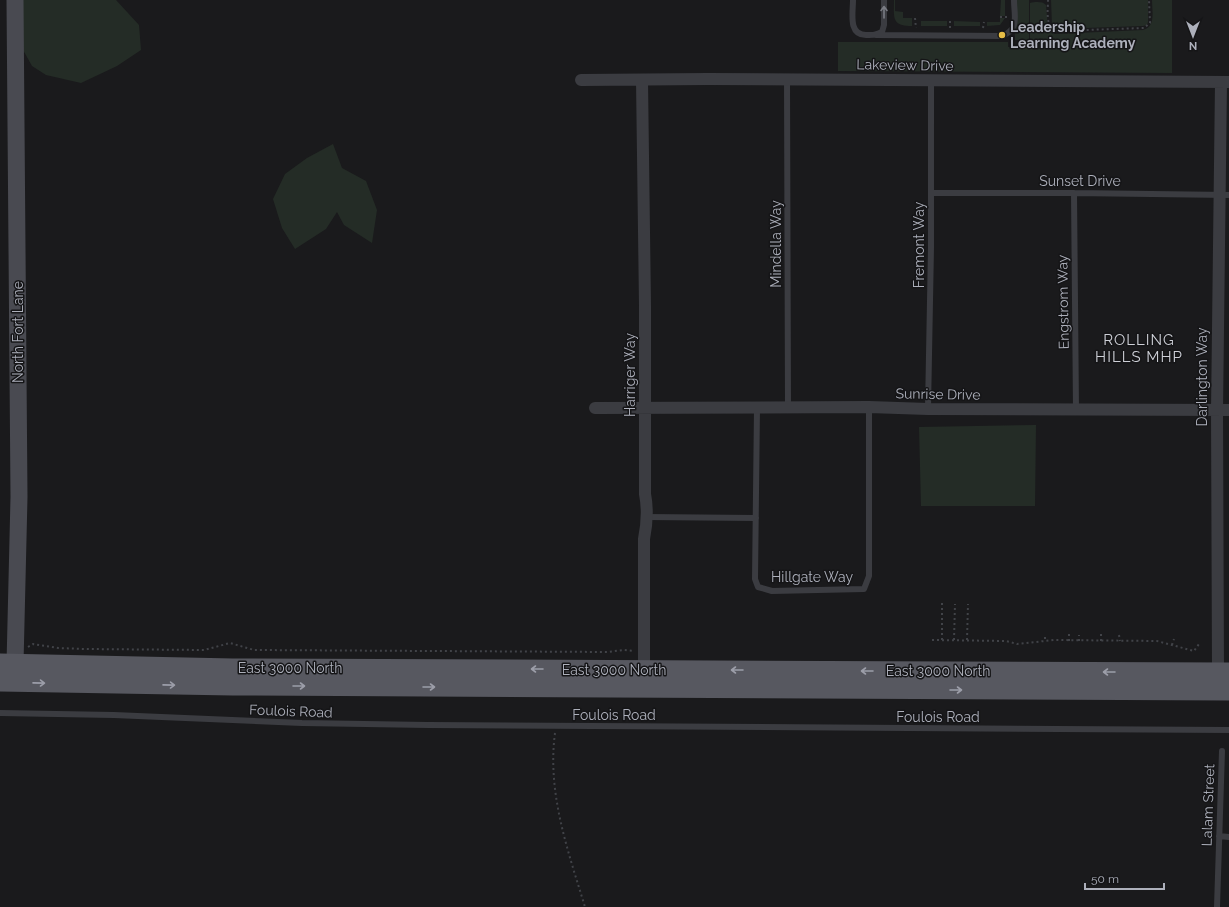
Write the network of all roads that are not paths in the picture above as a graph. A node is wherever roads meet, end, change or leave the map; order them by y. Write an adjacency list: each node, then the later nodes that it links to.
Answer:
1 (15, 0): 26 (street, North Fort Lane)
2 (853, 0): 5 (lane)
3 (884, 0): 5 (lane, one-way to 3)
4 (1014, 0): 5 (lane)
5 (876, 36)
6 (581, 80): 7 (street, Lakeview Drive)
7 (642, 80): 8 (street, Lakeview Drive); 16 (street, Harriger Way)
8 (787, 80): 9 (street, Lakeview Drive); 18 (lane, Mindella Way)
9 (931, 81): 10 (street, Lakeview Drive); 11 (lane, Fremont Way)
10 (1225, 82): 13 (street, Darlington Way)
11 (931, 193): 12 (lane, Sunset Drive); 19 (lane, Fremont Way)
12 (1074, 193): 13 (lane, Sunset Drive); 20 (lane, Engstrom Way)
13 (1224, 195): 22 (street, Darlington Way)
14 (869, 407): 18 (street, Sunrise Drive); 19 (street, Sunrise Drive); 24 (lane, Hillgate Way)
15 (595, 408): 16 (street, Sunrise Drive)
16 (646, 408): 17 (street, Sunrise Drive); 23 (street, Harriger Way)
17 (757, 408): 18 (street, Sunrise Drive); 24 (lane, Hillgate Way)
18 (788, 408)
19 (928, 409): 20 (street, Sunrise Drive)
20 (1076, 410): 22 (street, Sunrise Drive)
21 (1229, 410): 22 (street, Sunrise Drive)
22 (1217, 411): 27 (street, Darlington Way)
23 (646, 517): 24 (lane); 25 (street, Harriger Way)
24 (756, 518)
25 (640, 662): 26 (main road, East 3000 North, one-way to 26); 27 (main road, East 3000 North, one-way to 25)
26 (5, 667)
27 (1224, 672): 29 (main road)
28 (0, 682): 29 (main road, East 3000 North, one-way to 29)
29 (1115, 691): 30 (main road, East 3000 North)
30 (1224, 691)
31 (0, 713): 32 (lane, Foulois Road)
32 (1229, 730)
33 (1222, 751): 34 (lane, Lalam Street)
34 (1219, 836): 35 (lane); 36 (lane, Lalam Street)
35 (1229, 837)
36 (1217, 907)

